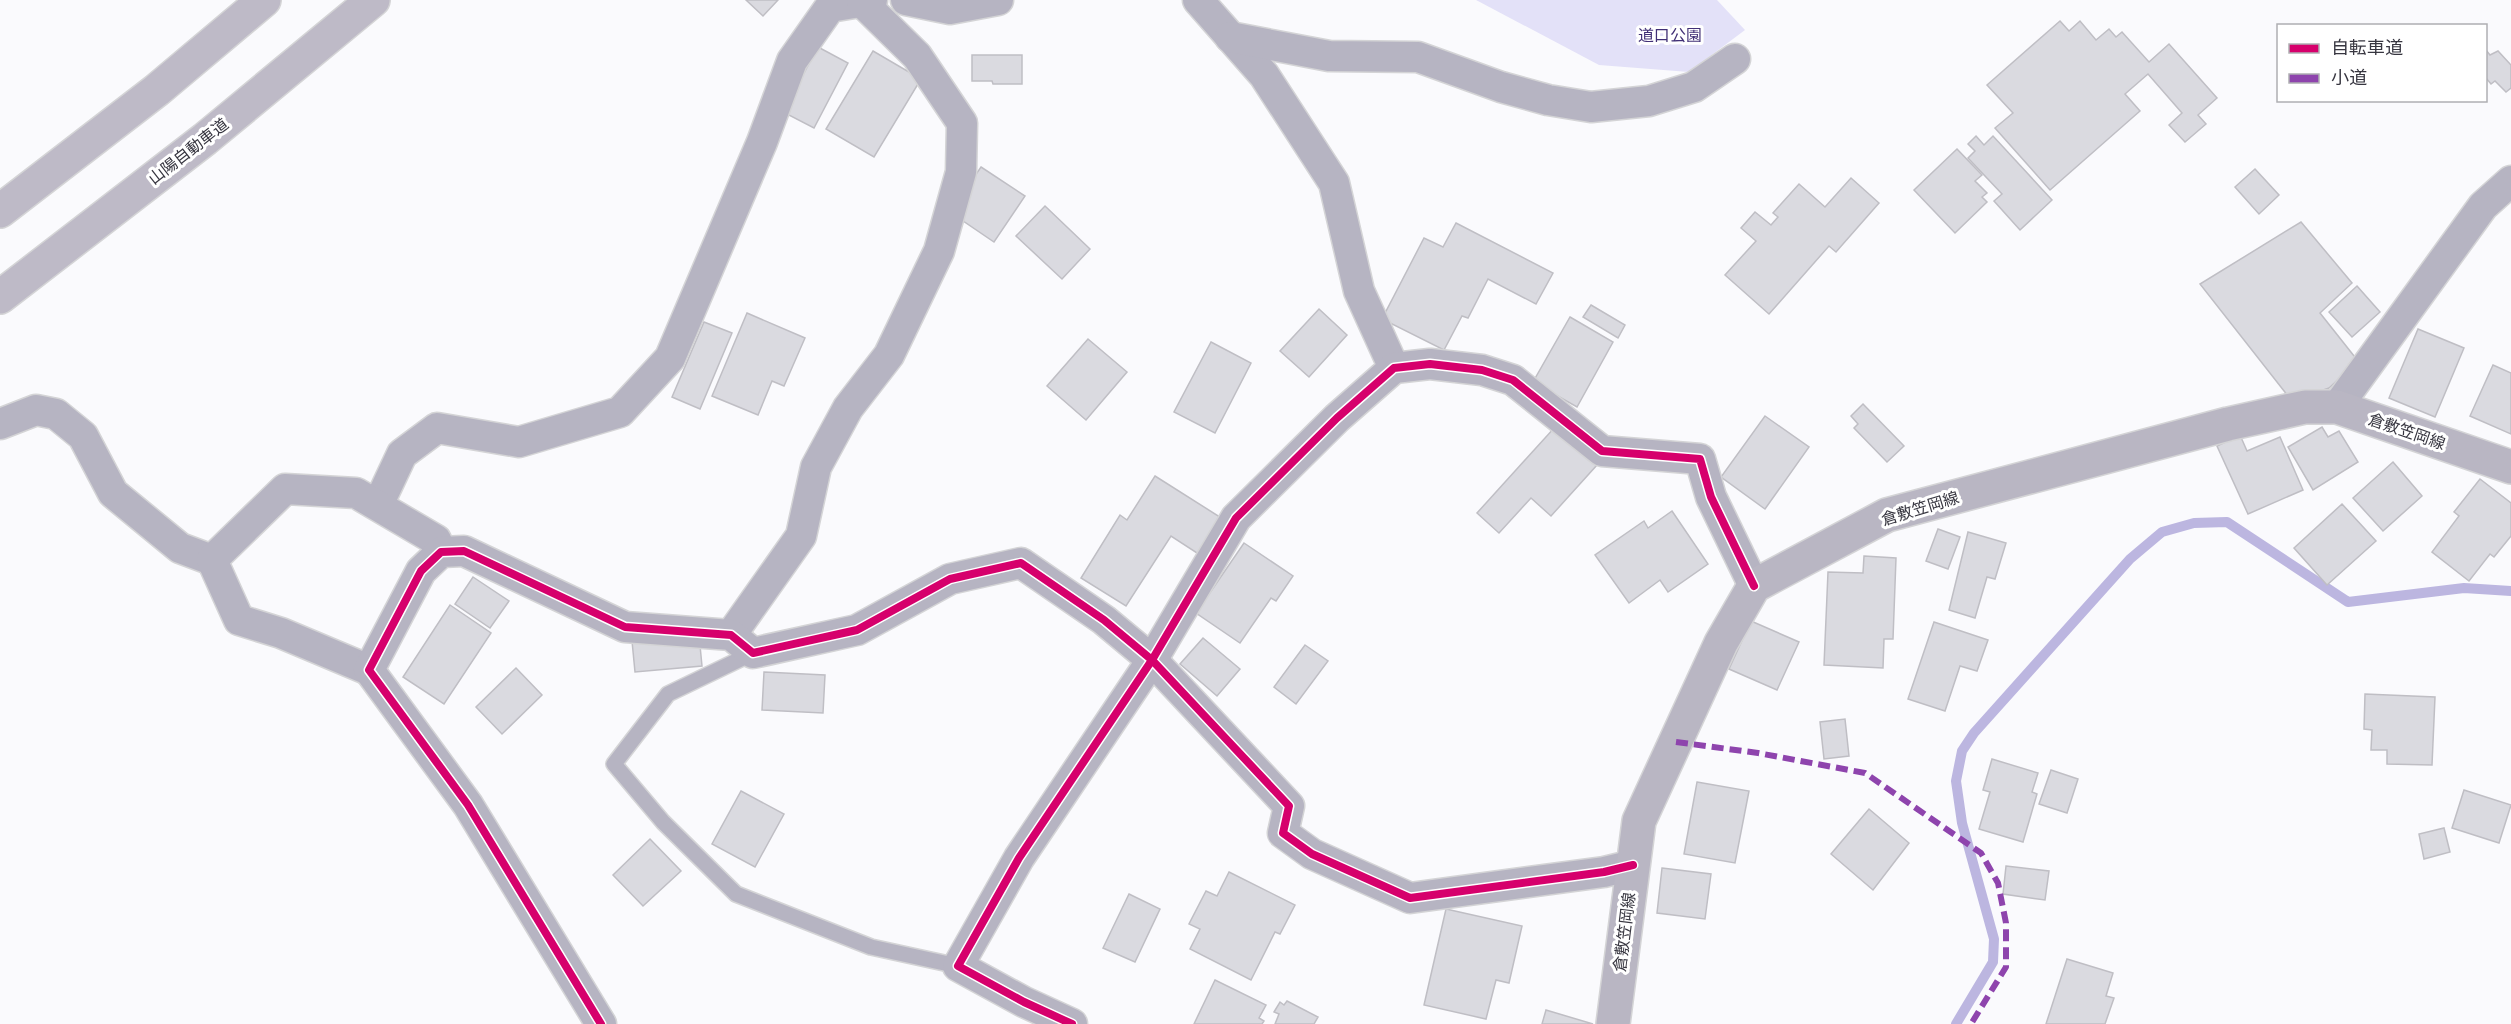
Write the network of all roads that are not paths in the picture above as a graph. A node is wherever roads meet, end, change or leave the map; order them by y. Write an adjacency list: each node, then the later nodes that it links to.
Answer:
1 (264, 0): 10 (highway)
2 (373, 0): 11 (highway, 山陽自動車道)
3 (906, 0): 4 (street)
4 (998, 0)
5 (1198, 0): 7 (street)
6 (867, 1): 16 (street); 20 (street)
7 (1230, 37): 8 (street); 12 (street)
8 (1735, 59)
9 (2511, 181): 13 (street)
10 (0, 211)
11 (0, 297)
12 (1394, 368): 19 (street); 21 (street)
13 (2337, 407): 15 (main road, 倉敷笠岡線); 19 (main road, 倉敷笠岡線)
14 (0, 424): 18 (street)
15 (2511, 467)
16 (378, 505): 17 (street); 18 (street)
17 (441, 552): 20 (street); 22 (street)
18 (212, 560): 22 (street)
19 (1754, 586): 23 (main road, 倉敷笠岡線)
20 (742, 644): 21 (street); 24 (lane)
21 (1152, 660): 23 (street); 24 (street)
22 (369, 670): 25 (street)
23 (1633, 865): 27 (main road, 倉敷笠岡線)
24 (958, 966): 26 (street)
25 (601, 1024)
26 (1072, 1024)
27 (1613, 1024)

